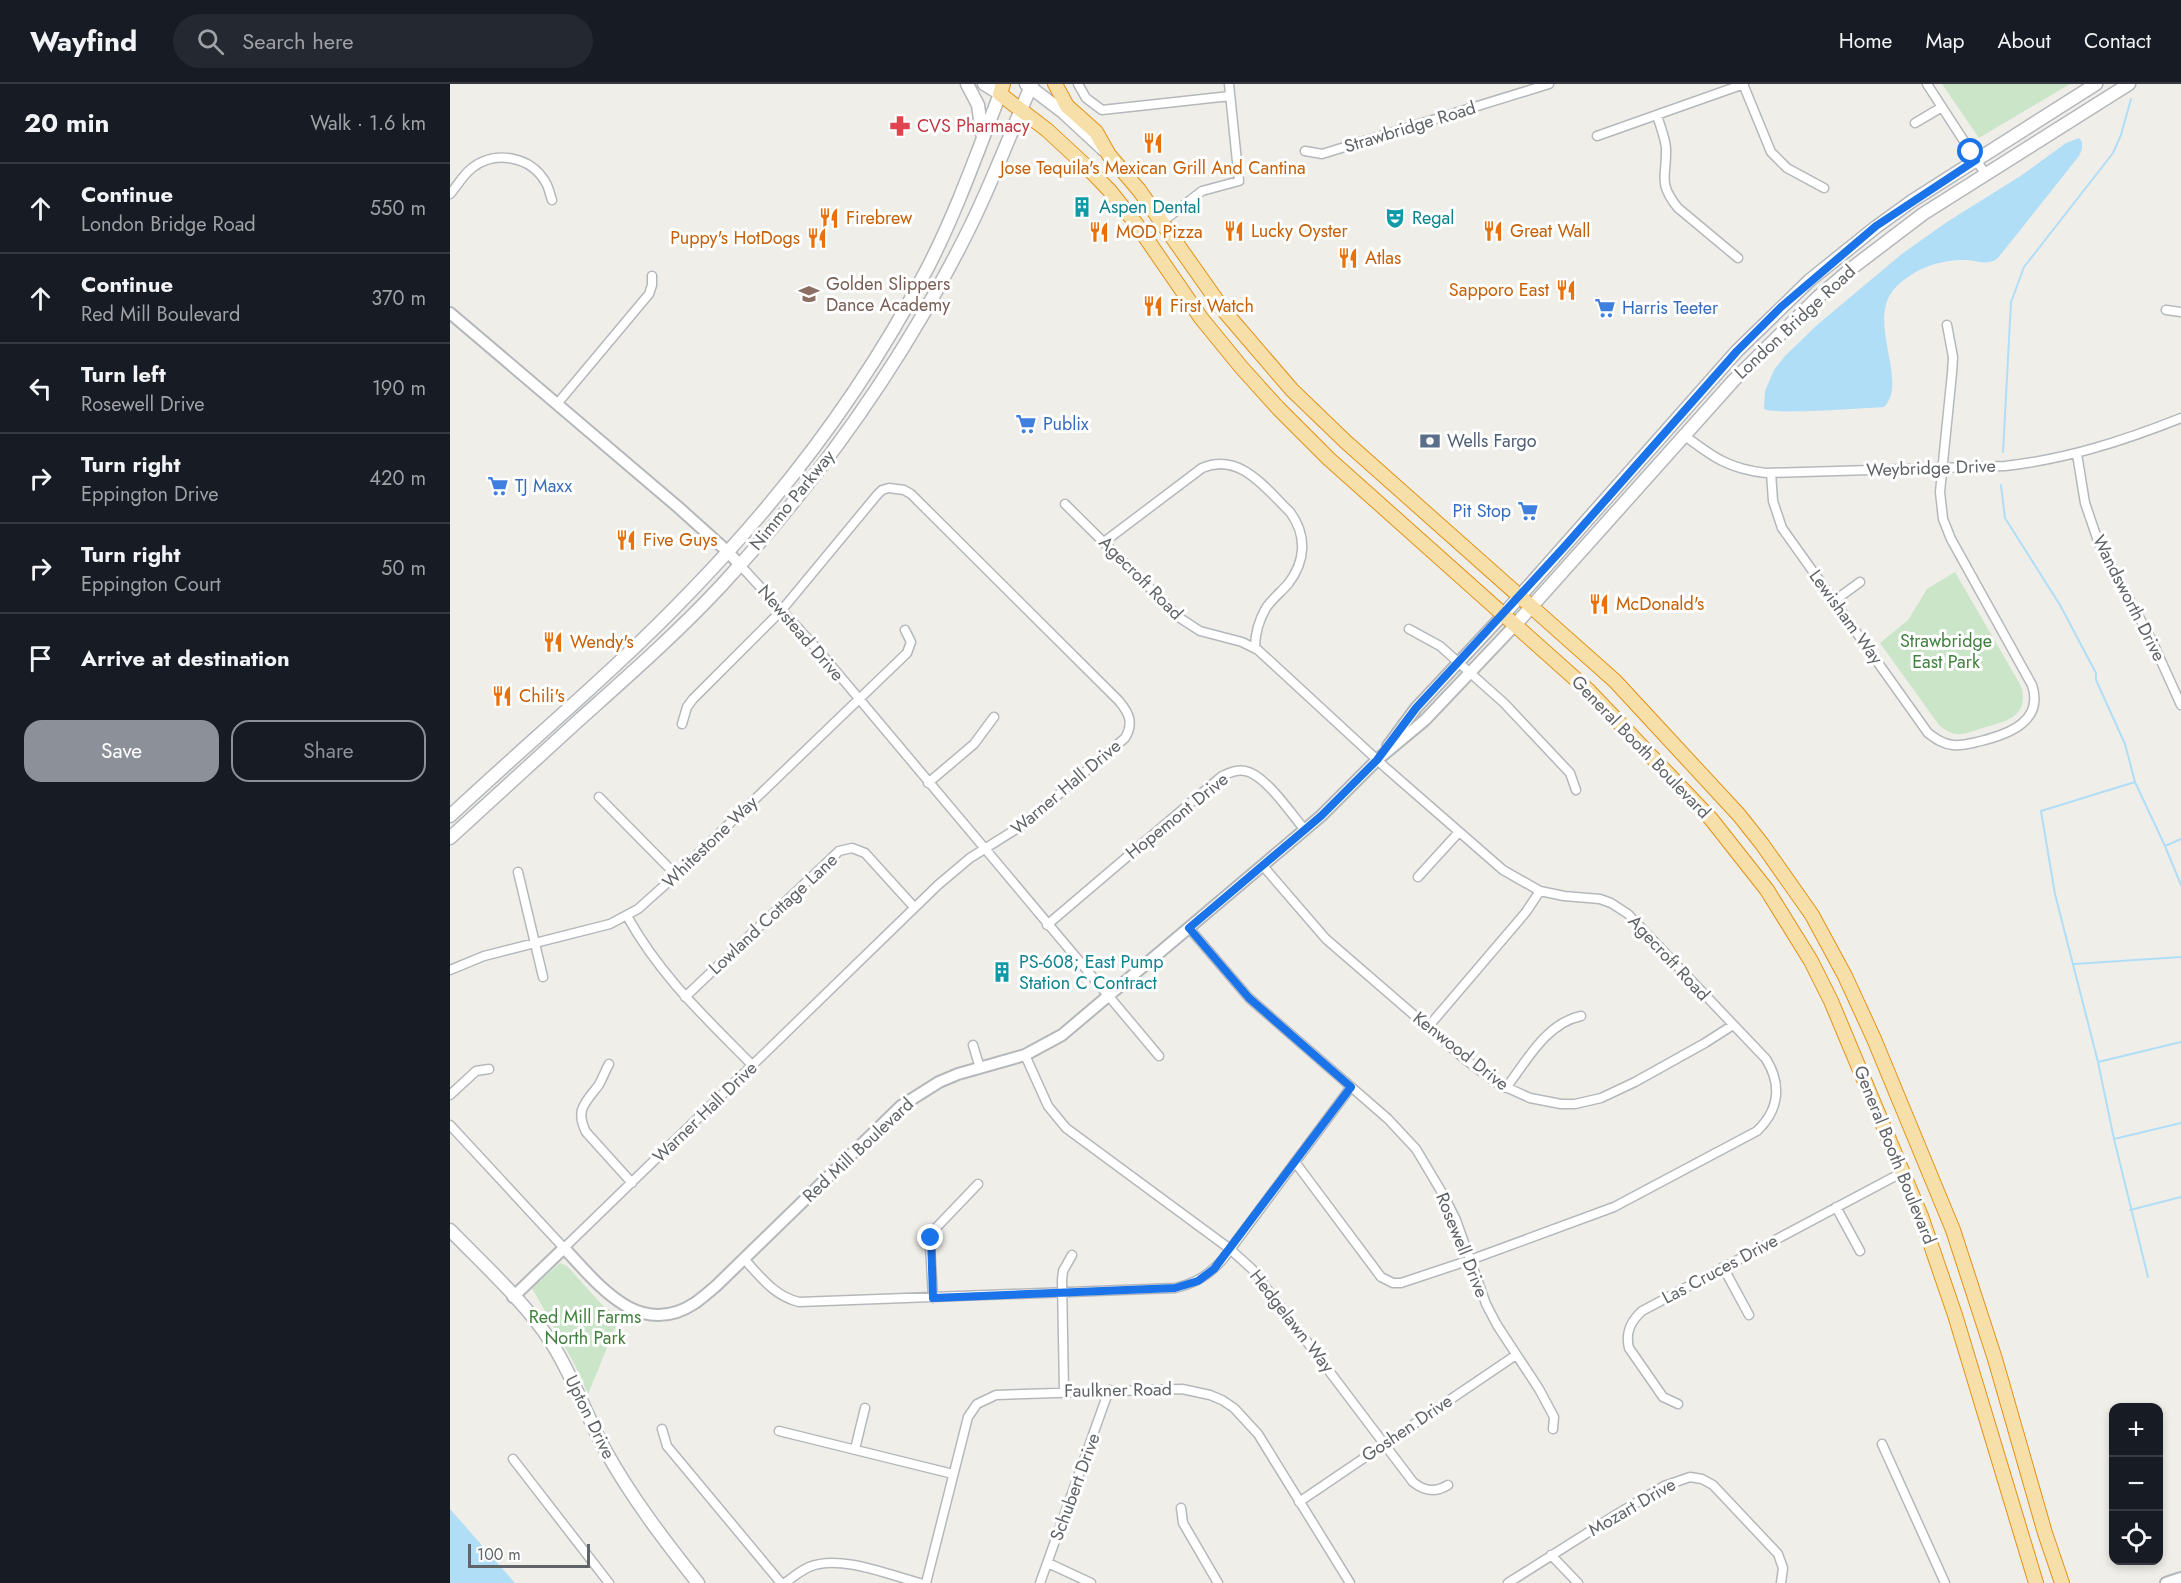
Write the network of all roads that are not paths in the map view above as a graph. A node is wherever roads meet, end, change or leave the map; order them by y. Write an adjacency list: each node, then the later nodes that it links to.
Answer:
1 (968, 84): 19 (main road)
2 (984, 84): 12 (main road, General Booth Boulevard)
3 (1055, 84): 21 (highway)
4 (1078, 84): 13 (street)
5 (1229, 84): 13 (street)
6 (1549, 84): 20 (street, Strawbridge Road)
7 (1743, 84): 16 (street); 24 (street)
8 (1927, 84): 14 (street)
9 (2096, 84): 22 (main road, London Bridge Road)
10 (2129, 84): 23 (main road, London Bridge Road)
11 (1030, 85): 15 (main road, Nimmo Parkway); 21 (main road, General Booth Boulevard)
12 (1001, 89): 15 (highway, General Booth Boulevard); 19 (main road, Nimmo Parkway)
13 (1230, 96): 27 (street)
14 (1942, 107): 17 (street); 22 (street)
15 (1021, 109): 33 (highway, General Booth Boulevard); 45 (main road, Nimmo Parkway)
16 (1657, 115): 18 (street); 28 (street)
17 (1916, 123)
18 (1597, 136)
19 (983, 137): 44 (main road, Nimmo Parkway)
20 (1305, 151)
21 (1109, 155): 27 (highway, General Booth Boulevard)
22 (1976, 160): 23 (street); 47 (main road, London Bridge Road)
23 (1986, 175): 38 (main road, London Bridge Road)
24 (1824, 188)
25 (450, 194): 26 (street)
26 (552, 201)
27 (1162, 222): 35 (highway, General Booth Boulevard)
28 (1738, 258)
29 (652, 276): 36 (street)
30 (2166, 310): 31 (street)
31 (2181, 312)
32 (450, 313): 36 (street, Newstead Drive)
33 (1201, 318): 35 (highway); 51 (highway, General Booth Boulevard)
34 (1947, 325): 40 (street, Lewisham Way)
35 (1271, 366): 47 (highway, General Booth Boulevard)
36 (557, 404): 44 (street, Newstead Drive)
37 (2181, 418): 39 (street, Weybridge Drive)
38 (1685, 436): 41 (street, Weybridge Drive); 49 (main road, London Bridge Road)
39 (2077, 454): 40 (street, Weybridge Drive); 59 (street, Wandsworth Drive)
40 (1942, 468): 41 (street, Weybridge Drive); 48 (street, Lewisham Way)
41 (1771, 473): 48 (street, Lewisham Way)
42 (1065, 504): 43 (street, Agecroft Road)
43 (1104, 542): 55 (street, Agecroft Road); 55 (street)
44 (728, 552): 45 (street, Newstead Drive); 66 (main road, Nimmo Parkway)
45 (740, 565): 50 (street, Newstead Drive); 69 (main road, Nimmo Parkway)
46 (1860, 582): 48 (street)
47 (1520, 596): 49 (highway, General Booth Boulevard); 51 (main road, London Bridge Road)
48 (1834, 601)
49 (1532, 607): 52 (main road, London Bridge Road); 150 (highway, General Booth Boulevard)
50 (781, 611): 58 (street, Newstead Drive); 61 (street, Warner Hall Drive); 70 (street, Warner Hall Drive)
51 (1504, 614): 52 (highway, General Booth Boulevard); 56 (street, Red Mill Boulevard)
52 (1516, 624): 57 (street, Red Mill Boulevard); 100 (highway, General Booth Boulevard)
53 (1409, 629): 56 (street)
54 (906, 630): 58 (street, Whitestone Way)
55 (1255, 648): 62 (street, Agecroft Road)
56 (1459, 663): 57 (street); 62 (street, Red Mill Boulevard)
57 (1470, 672): 62 (street, Red Mill Boulevard); 64 (street)
58 (858, 699): 63 (street, Newstead Drive); 73 (street, Whitestone Way)
59 (2181, 705)
60 (994, 717): 63 (street)
61 (682, 724)
62 (1377, 760): 67 (street, Red Mill Boulevard); 68 (street, Agecroft Road)
63 (928, 783): 70 (street, Newstead Drive)
64 (1576, 790)
65 (599, 797): 73 (street)
66 (450, 816)
67 (1305, 830): 71 (street, Red Mill Boulevard); 78 (street, Hopemont Drive)
68 (1459, 832): 74 (street); 75 (street, Agecroft Road)
69 (450, 838)
70 (984, 849): 76 (street, Warner Hall Drive); 78 (street, Newstead Drive)
71 (1263, 866): 79 (street, Red Mill Boulevard); 87 (street, Kenwood Drive)
72 (519, 872): 80 (street)
73 (676, 876): 77 (street, Whitestone Way)
74 (1418, 877)
75 (1540, 891): 86 (street, Agecroft Road); 87 (street)
76 (914, 907): 83 (street, Lowland Cottage Lane); 92 (street, Warner Hall Drive)
77 (627, 916): 80 (street, Whitestone Way); 83 (street)
78 (1047, 925): 84 (street, Newstead Drive)
79 (1189, 928): 84 (street, Red Mill Boulevard); 95 (street, Rosewell Drive)
80 (536, 944): 81 (street, Whitestone Way); 82 (street)
81 (450, 970)
82 (543, 977)
83 (685, 996): 92 (street)
84 (1108, 996): 89 (street, Red Mill Boulevard); 90 (street, Newstead Drive)
85 (1581, 1016): 96 (street)
86 (1732, 1025): 96 (street, Kenwood Drive); 110 (street, Agecroft Road)
87 (1428, 1027): 96 (street, Kenwood Drive)
88 (973, 1045): 93 (street)
89 (1025, 1055): 93 (street, Red Mill Boulevard); 106 (street, Hedgelawn Way)
90 (1159, 1056)
91 (609, 1064): 101 (street)
92 (753, 1066): 101 (street, Warner Hall Drive)
93 (980, 1068): 109 (street, Red Mill Boulevard)
94 (489, 1069): 97 (street)
95 (1351, 1087): 99 (street); 110 (street, Rosewell Drive)
96 (1506, 1088)
97 (450, 1095)
98 (450, 1125): 105 (street, Red Mill Boulevard)
99 (1295, 1162): 106 (street); 110 (street, Agecroft Road)
100 (1903, 1172): 103 (street, Las Cruces Drive); 149 (highway, General Booth Boulevard)
101 (632, 1183): 105 (street, Warner Hall Drive)
102 (978, 1184): 114 (street)
103 (1836, 1207): 107 (street); 111 (street, Las Cruces Drive)
104 (450, 1230): 113 (main road, Upton Drive)
105 (564, 1248): 109 (street, Red Mill Boulevard); 113 (street, Warner Hall Drive)
106 (1230, 1249): 112 (street); 124 (street, Hedgelawn Way)
107 (1860, 1251)
108 (1072, 1255): 112 (street)
109 (744, 1259): 114 (street)
110 (1470, 1260): 116 (street, Rosewell Drive)
111 (1723, 1268): 115 (street); 119 (street, Las Cruces Drive)
112 (1062, 1293): 114 (street); 118 (street)
113 (513, 1297): 136 (main road, Upton Drive)
114 (933, 1298)
115 (1749, 1315)
116 (1516, 1356): 122 (street, Rosewell Drive); 124 (street, Goshen Drive)
117 (1109, 1390): 118 (street, Faulkner Road); 130 (street, Faulkner Road); 133 (street, Schubert Drive)
118 (1064, 1392): 128 (street, Faulkner Road)
119 (1678, 1404)
120 (865, 1408): 126 (street)
121 (662, 1429): 137 (street)
122 (1553, 1429)
123 (779, 1431): 126 (street)
124 (1384, 1444): 129 (street, Hedgelawn Way); 130 (street, Goshen Drive)
125 (1882, 1444): 148 (street)
126 (855, 1449): 128 (street)
127 (513, 1459): 135 (street)
128 (953, 1474): 140 (street, Faulkner Road)
129 (1448, 1485)
130 (1299, 1502): 144 (street, Faulkner Road)
131 (1181, 1508): 143 (street)
132 (1551, 1555): 145 (street, Mozart Drive); 146 (street); 147 (street, Mozart Drive)
133 (1048, 1563): 141 (street, Schubert Drive); 142 (street)
134 (2181, 1578): 151 (street)
135 (609, 1583)
136 (698, 1583)
137 (781, 1583)
138 (785, 1583): 139 (street)
139 (920, 1583)
140 (926, 1583)
141 (1041, 1583)
142 (1091, 1583)
143 (1218, 1583)
144 (1350, 1583)
145 (1509, 1583)
146 (1578, 1583)
147 (1781, 1583)
148 (1945, 1583)
149 (2036, 1583)
150 (2062, 1583)
151 (2166, 1583)

